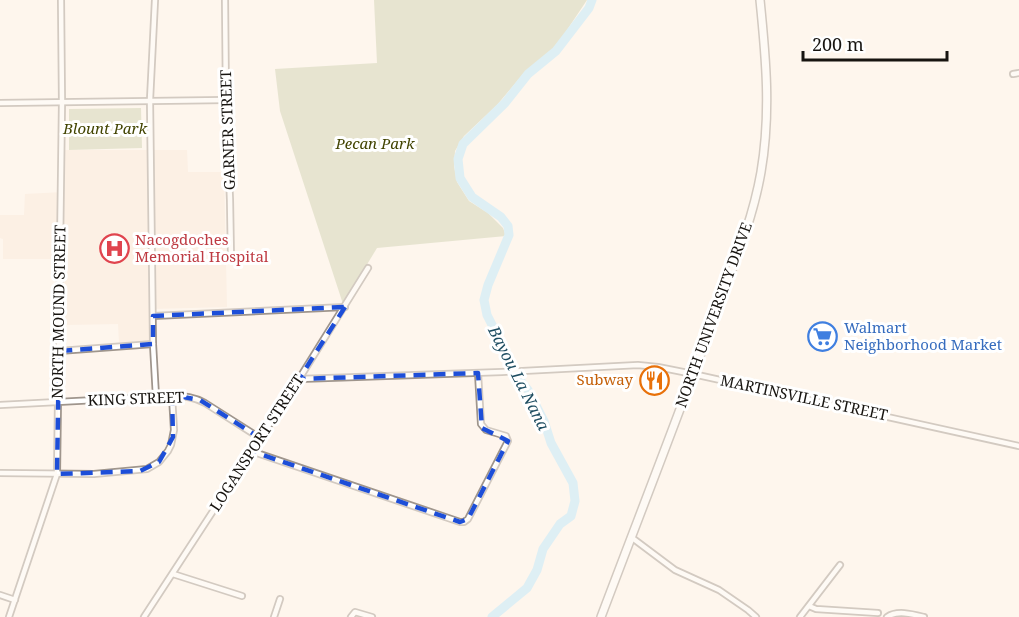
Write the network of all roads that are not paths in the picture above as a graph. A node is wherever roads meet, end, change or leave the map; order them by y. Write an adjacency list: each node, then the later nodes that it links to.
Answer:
1 (62, 0): 7 (street, NORTH MOUND STREET)
2 (155, 0): 5 (street)
3 (225, 0): 6 (street, GARNER STREET)
4 (760, 0): 16 (main road, NORTH UNIVERSITY DRIVE)
5 (150, 100): 6 (street); 7 (street); 12 (street)
6 (225, 100): 9 (street, GARNER STREET)
7 (62, 102): 8 (street); 14 (street, NORTH MOUND STREET)
8 (0, 103)
9 (231, 259)
10 (368, 268): 11 (street, LOGANSPORT STREET)
11 (345, 307): 12 (street); 17 (street, LOGANSPORT STREET)
12 (153, 316): 13 (street)
13 (153, 344): 14 (street); 19 (street)
14 (59, 351): 20 (street, NORTH MOUND STREET)
15 (478, 373): 16 (street, MARTINSVILLE STREET); 17 (street, MARTINSVILLE STREET); 24 (street)
16 (693, 374): 23 (street, MARTINSVILLE STREET); 27 (main road, NORTH UNIVERSITY DRIVE)
17 (299, 379): 22 (street, LOGANSPORT STREET)
18 (172, 396): 19 (street, KING STREET); 22 (street, KING STREET); 26 (street)
19 (156, 397): 20 (street, KING STREET)
20 (58, 402): 21 (street, KING STREET); 26 (street, NORTH MOUND STREET)
21 (0, 405)
22 (260, 438): 24 (street, LOGANSPORT STREET)
23 (1019, 446)
24 (251, 451): 29 (street, LOGANSPORT STREET)
25 (0, 473): 26 (street)
26 (57, 474): 33 (street, NORTH MOUND STREET)
27 (631, 537): 41 (main road, NORTH UNIVERSITY DRIVE); 42 (street)
28 (840, 565): 34 (street)
29 (173, 574): 31 (street); 37 (street, LOGANSPORT STREET)
30 (0, 595): 33 (street)
31 (242, 596)
32 (280, 599): 38 (street)
33 (15, 600): 36 (street, NORTH MOUND STREET)
34 (809, 606): 35 (street); 43 (street)
35 (878, 613)
36 (9, 617)
37 (144, 617)
38 (274, 617)
39 (351, 617): 40 (street)
40 (372, 617)
41 (601, 617)
42 (756, 617)
43 (800, 617)
44 (887, 617): 45 (street)
45 (924, 617)

